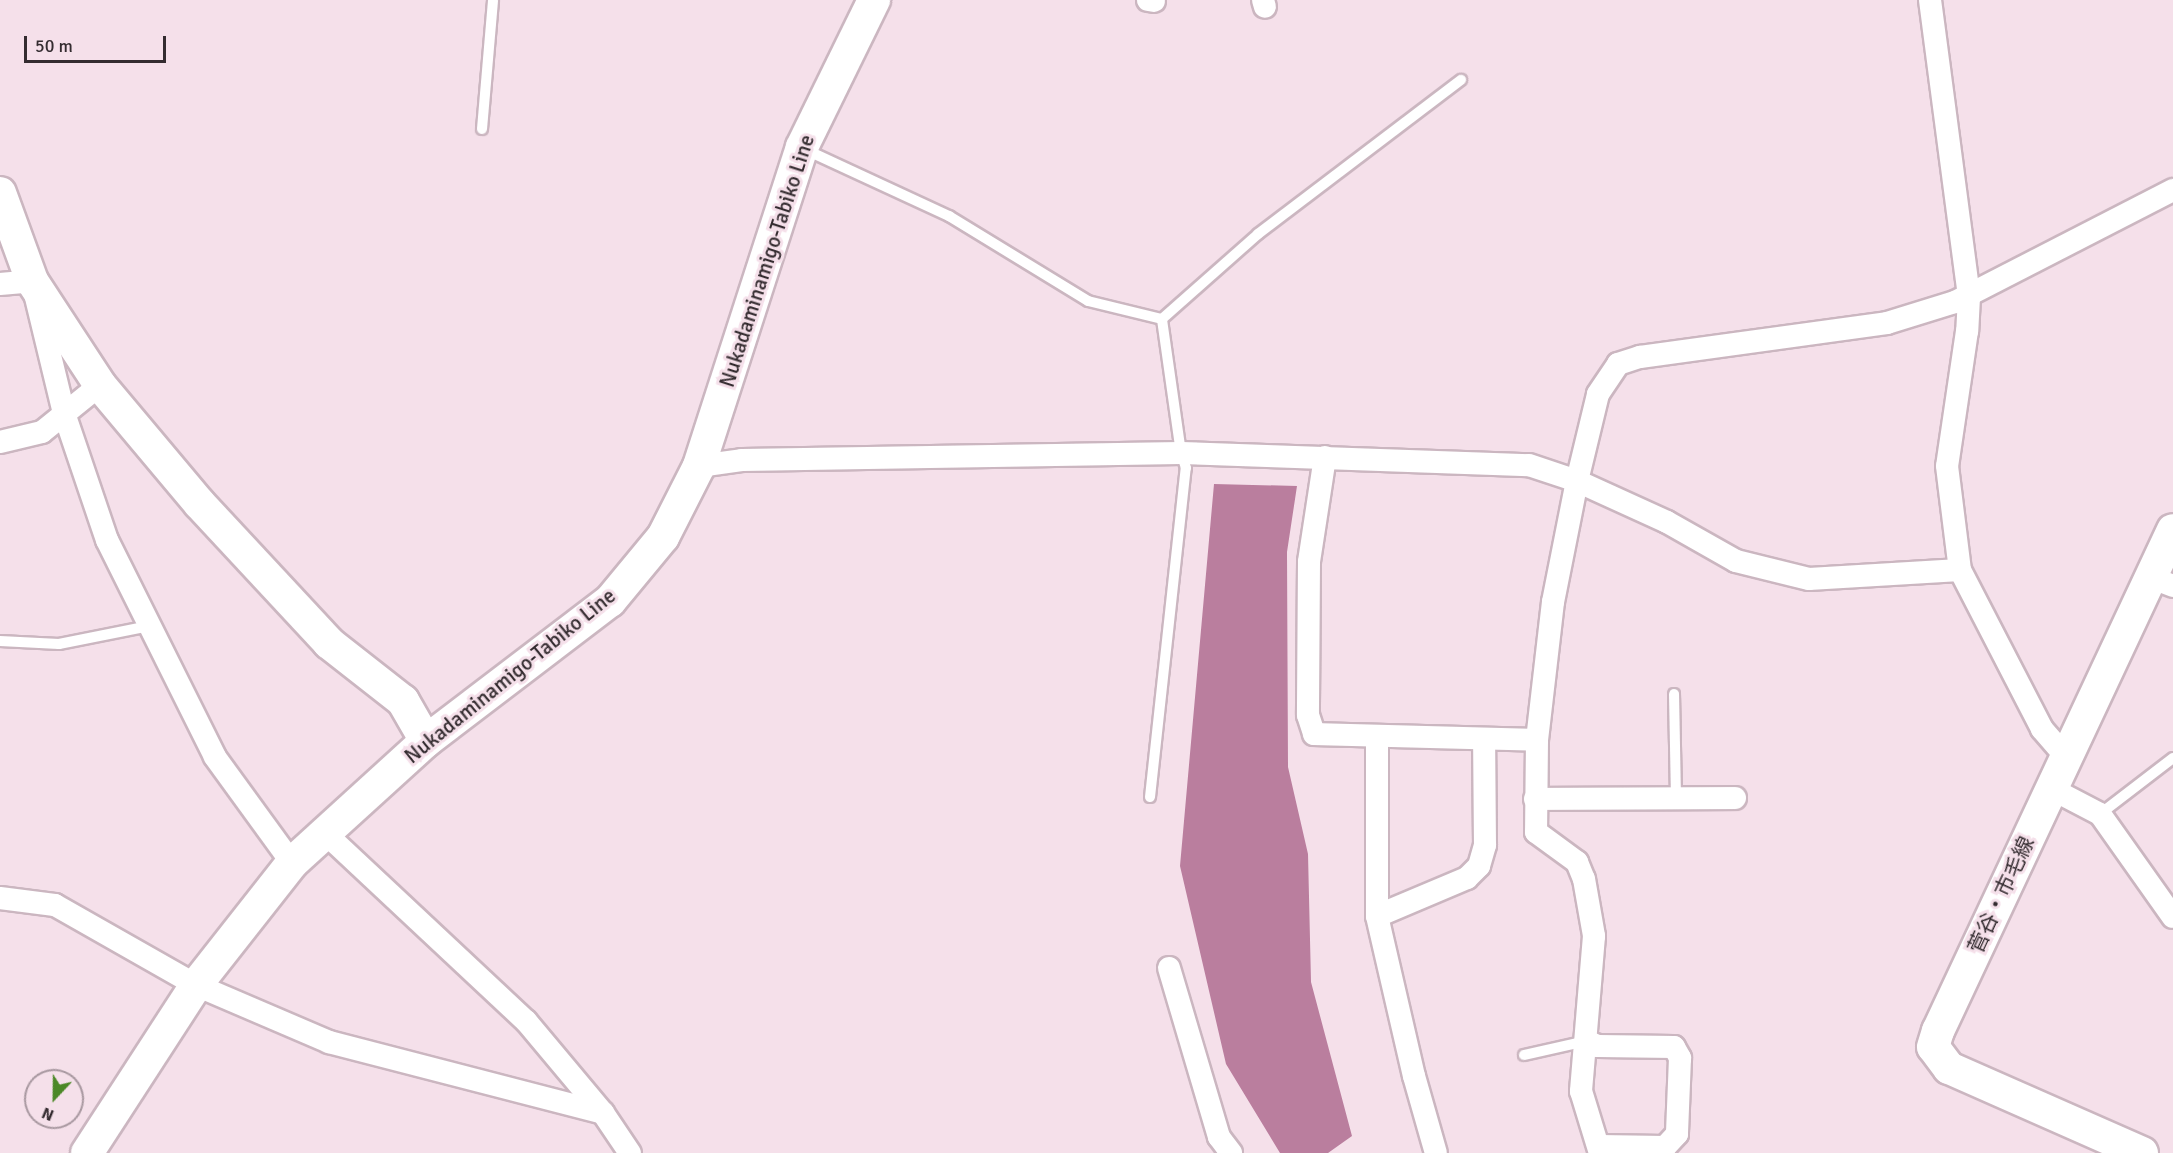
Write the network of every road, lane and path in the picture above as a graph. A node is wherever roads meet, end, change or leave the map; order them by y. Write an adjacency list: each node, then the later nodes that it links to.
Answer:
1 (493, 0): 5 (lane)
2 (874, 0): 6 (street, Nukadaminamigo-Tabiko Line)
3 (1930, 0): 11 (street)
4 (1461, 80): 12 (lane)
5 (482, 129)
6 (802, 147): 12 (lane); 18 (street, Nukadaminamigo-Tabiko Line)
7 (2173, 190): 11 (street)
8 (0, 193): 9 (street)
9 (32, 281): 10 (street); 13 (street); 14 (street)
10 (0, 284)
11 (1968, 297): 19 (street); 21 (street)
12 (1162, 319): 16 (lane)
13 (100, 385): 14 (street); 29 (street)
14 (64, 413): 15 (street); 23 (street)
15 (0, 442)
16 (1181, 453): 17 (street); 18 (street); 33 (lane)
17 (1325, 457): 19 (street); 26 (street)
18 (699, 466): 29 (street, Nukadaminamigo-Tabiko Line)
19 (1577, 481): 21 (street); 28 (street)
20 (2173, 530): 22 (street, 菅谷・市毛線)
21 (1960, 570): 30 (street)
22 (2162, 581): 30 (street, 菅谷・市毛線)
23 (149, 626): 24 (lane); 39 (street)
24 (0, 641)
25 (1674, 694): 34 (lane)
26 (1377, 736): 27 (street); 41 (street)
27 (1484, 740): 28 (street); 41 (street)
28 (1537, 740): 36 (street)
29 (426, 741): 38 (street, Nukadaminamigo-Tabiko Line)
30 (2067, 758): 32 (street, 菅谷・市毛線)
31 (2173, 758): 37 (lane)
32 (2052, 789): 37 (street); 53 (street, 菅谷・市毛線)
33 (1150, 797)
34 (1676, 798): 35 (street); 36 (street)
35 (1735, 798)
36 (1535, 799): 45 (street)
37 (2100, 814): 42 (street)
38 (325, 832): 39 (street, Nukadaminamigo-Tabiko Line); 47 (street)
39 (292, 863): 44 (street, Nukadaminamigo-Tabiko Line)
40 (0, 898): 44 (street)
41 (1377, 916): 52 (street)
42 (2173, 917)
43 (1169, 968): 51 (street)
44 (196, 985): 47 (street); 49 (street, Nukadaminamigo-Tabiko Line)
45 (1586, 1041): 46 (lane); 48 (street); 48 (street)
46 (1524, 1055)
47 (603, 1113): 50 (street)
48 (1599, 1149)
49 (87, 1153)
50 (630, 1153)
51 (1231, 1153)
52 (1436, 1153)
53 (2142, 1153)

